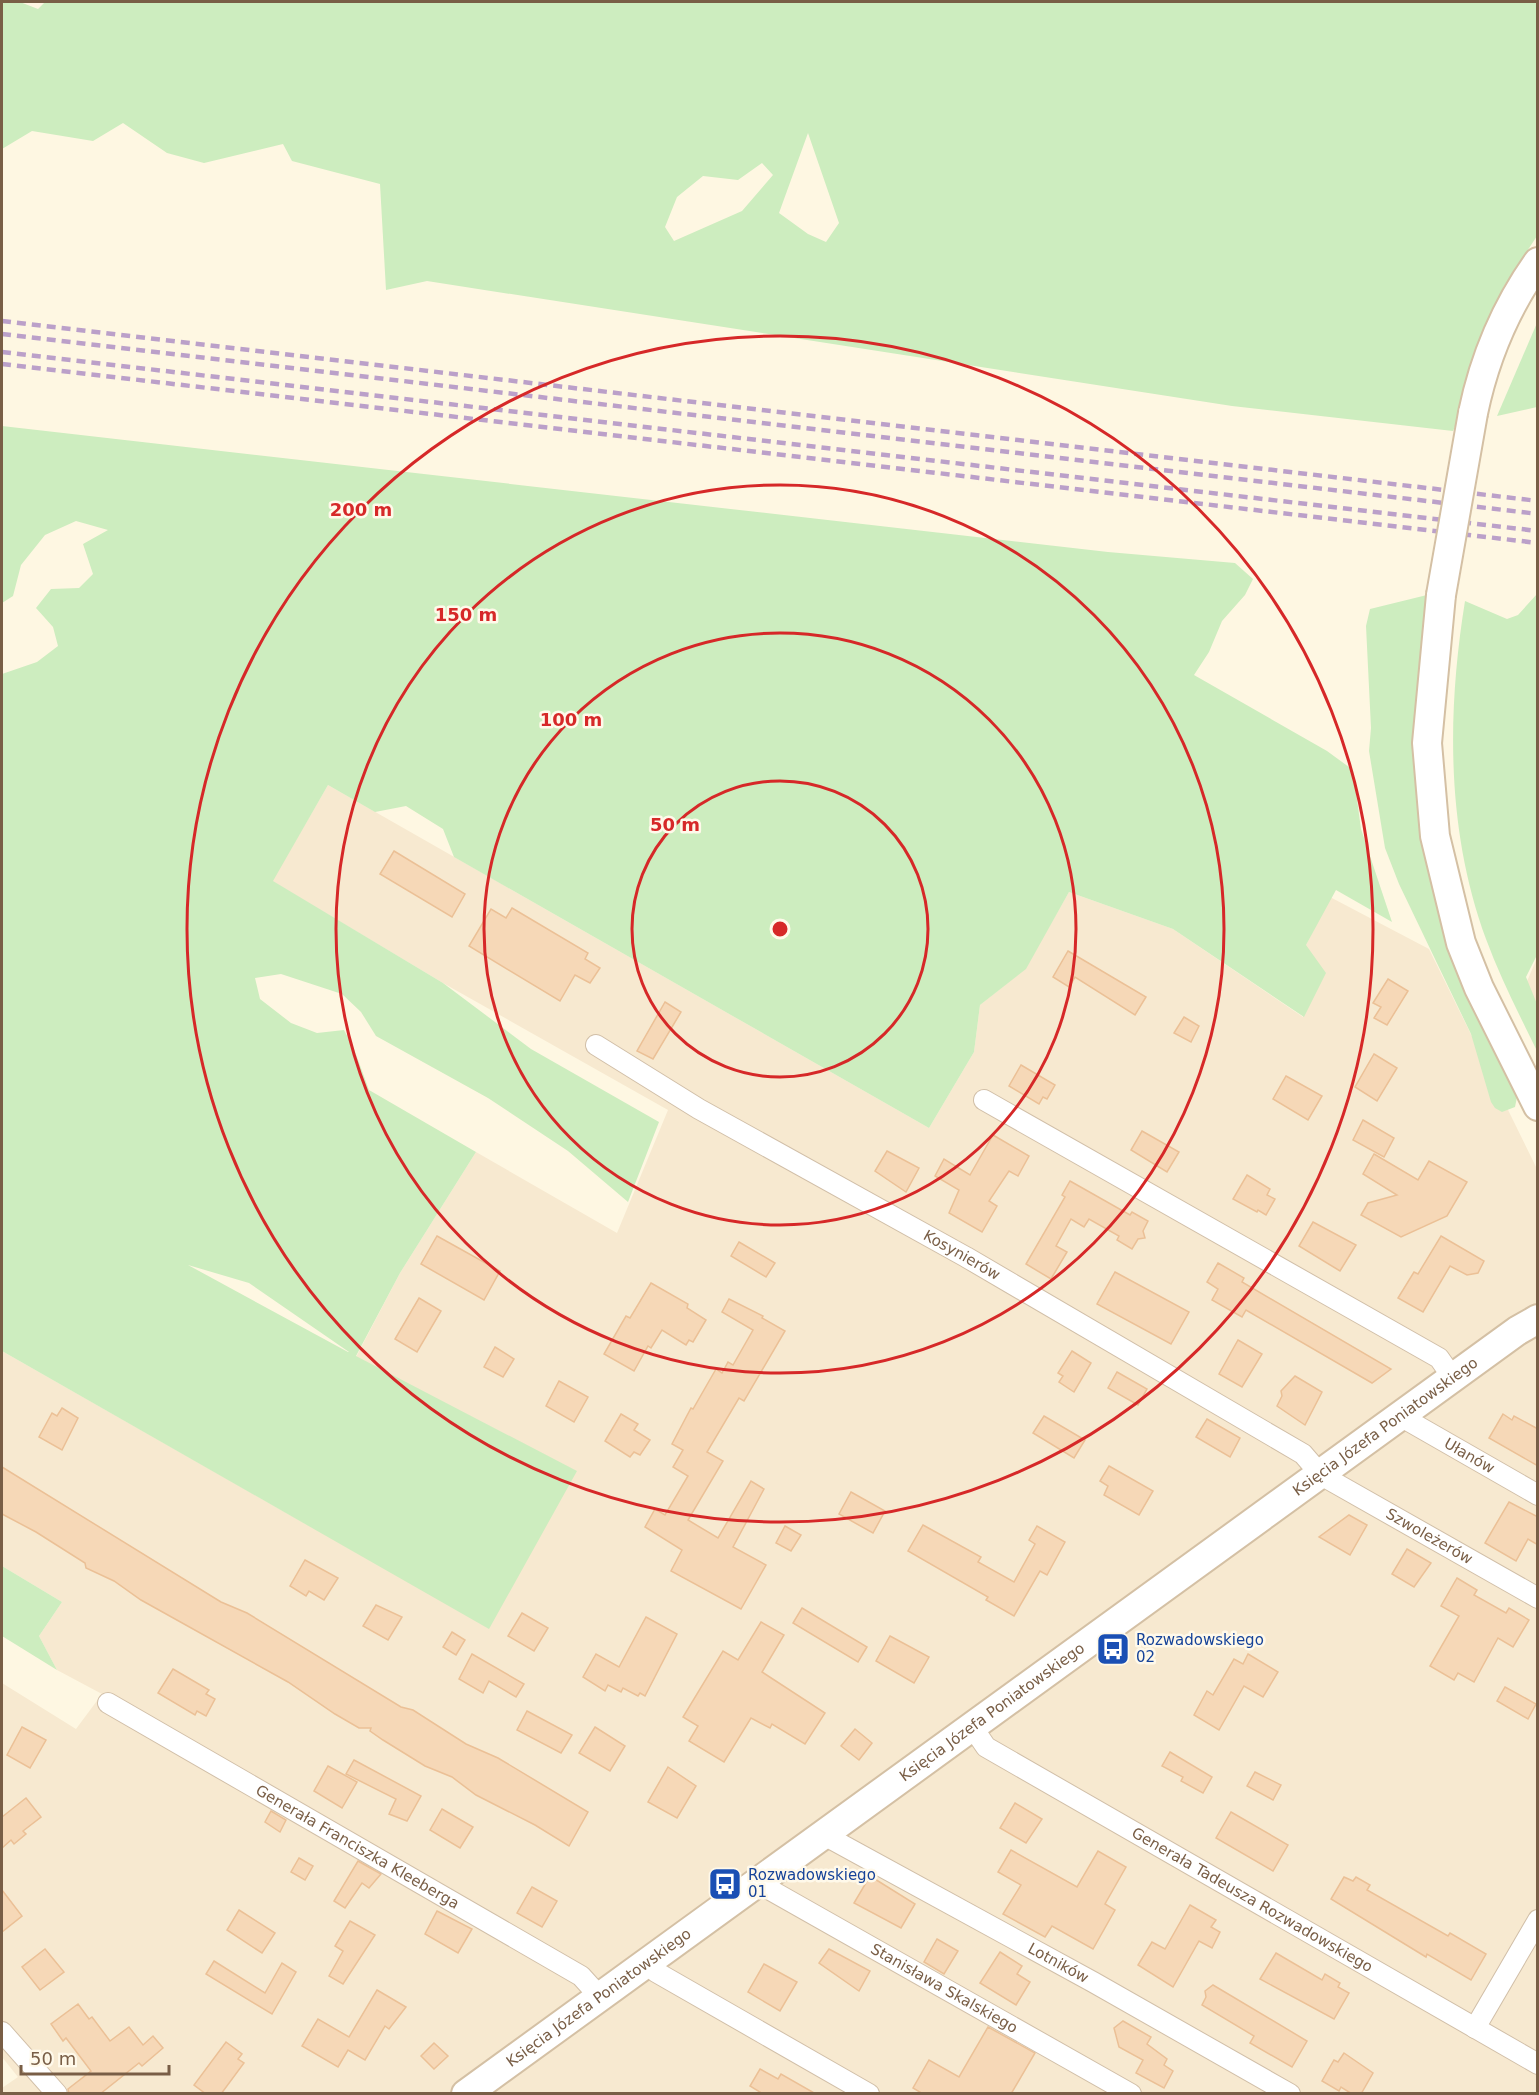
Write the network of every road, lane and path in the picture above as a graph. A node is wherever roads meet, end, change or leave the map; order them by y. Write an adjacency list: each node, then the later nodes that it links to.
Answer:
1 (1538, 262): 4 (street, bridge)
2 (596, 1045): 9 (street, Kosynierów)
3 (984, 1100): 7 (street)
4 (1538, 1106)
5 (1538, 1308): 6 (street, Księcia Józefa Poniatowskiego)
6 (1527, 1325): 7 (street, Księcia Józefa Poniatowskiego)
7 (1453, 1378): 8 (street, Księcia Józefa Poniatowskiego)
8 (1400, 1416): 9 (street, Księcia Józefa Poniatowskiego); 10 (street, Ułanów)
9 (1321, 1475): 11 (street, Szwoleżerów); 13 (street, Księcia Józefa Poniatowskiego)
10 (1538, 1495)
11 (1538, 1598)
12 (108, 1703): 18 (street, Generała Franciszka Kleeberga)
13 (973, 1728): 14 (street, Księcia Józefa Poniatowskiego); 19 (street, Generała Tadeusza Rozwadowskiego)
14 (824, 1835): 15 (street, Księcia Józefa Poniatowskiego); 26 (street, Lotników)
15 (758, 1883): 17 (street, Księcia Józefa Poniatowskiego); 25 (street, Stanisława Skalskiego)
16 (1538, 1920): 19 (street)
17 (648, 1962): 18 (street, Księcia Józefa Poniatowskiego); 24 (street)
18 (600, 1997): 23 (street, Księcia Józefa Poniatowskiego)
19 (1475, 2028): 21 (street, Generała Tadeusza Rozwadowskiego)
20 (2, 2032): 22 (street)
21 (1538, 2064)
22 (57, 2094)
23 (466, 2094)
24 (869, 2094)
25 (1131, 2094)
26 (1290, 2094)

